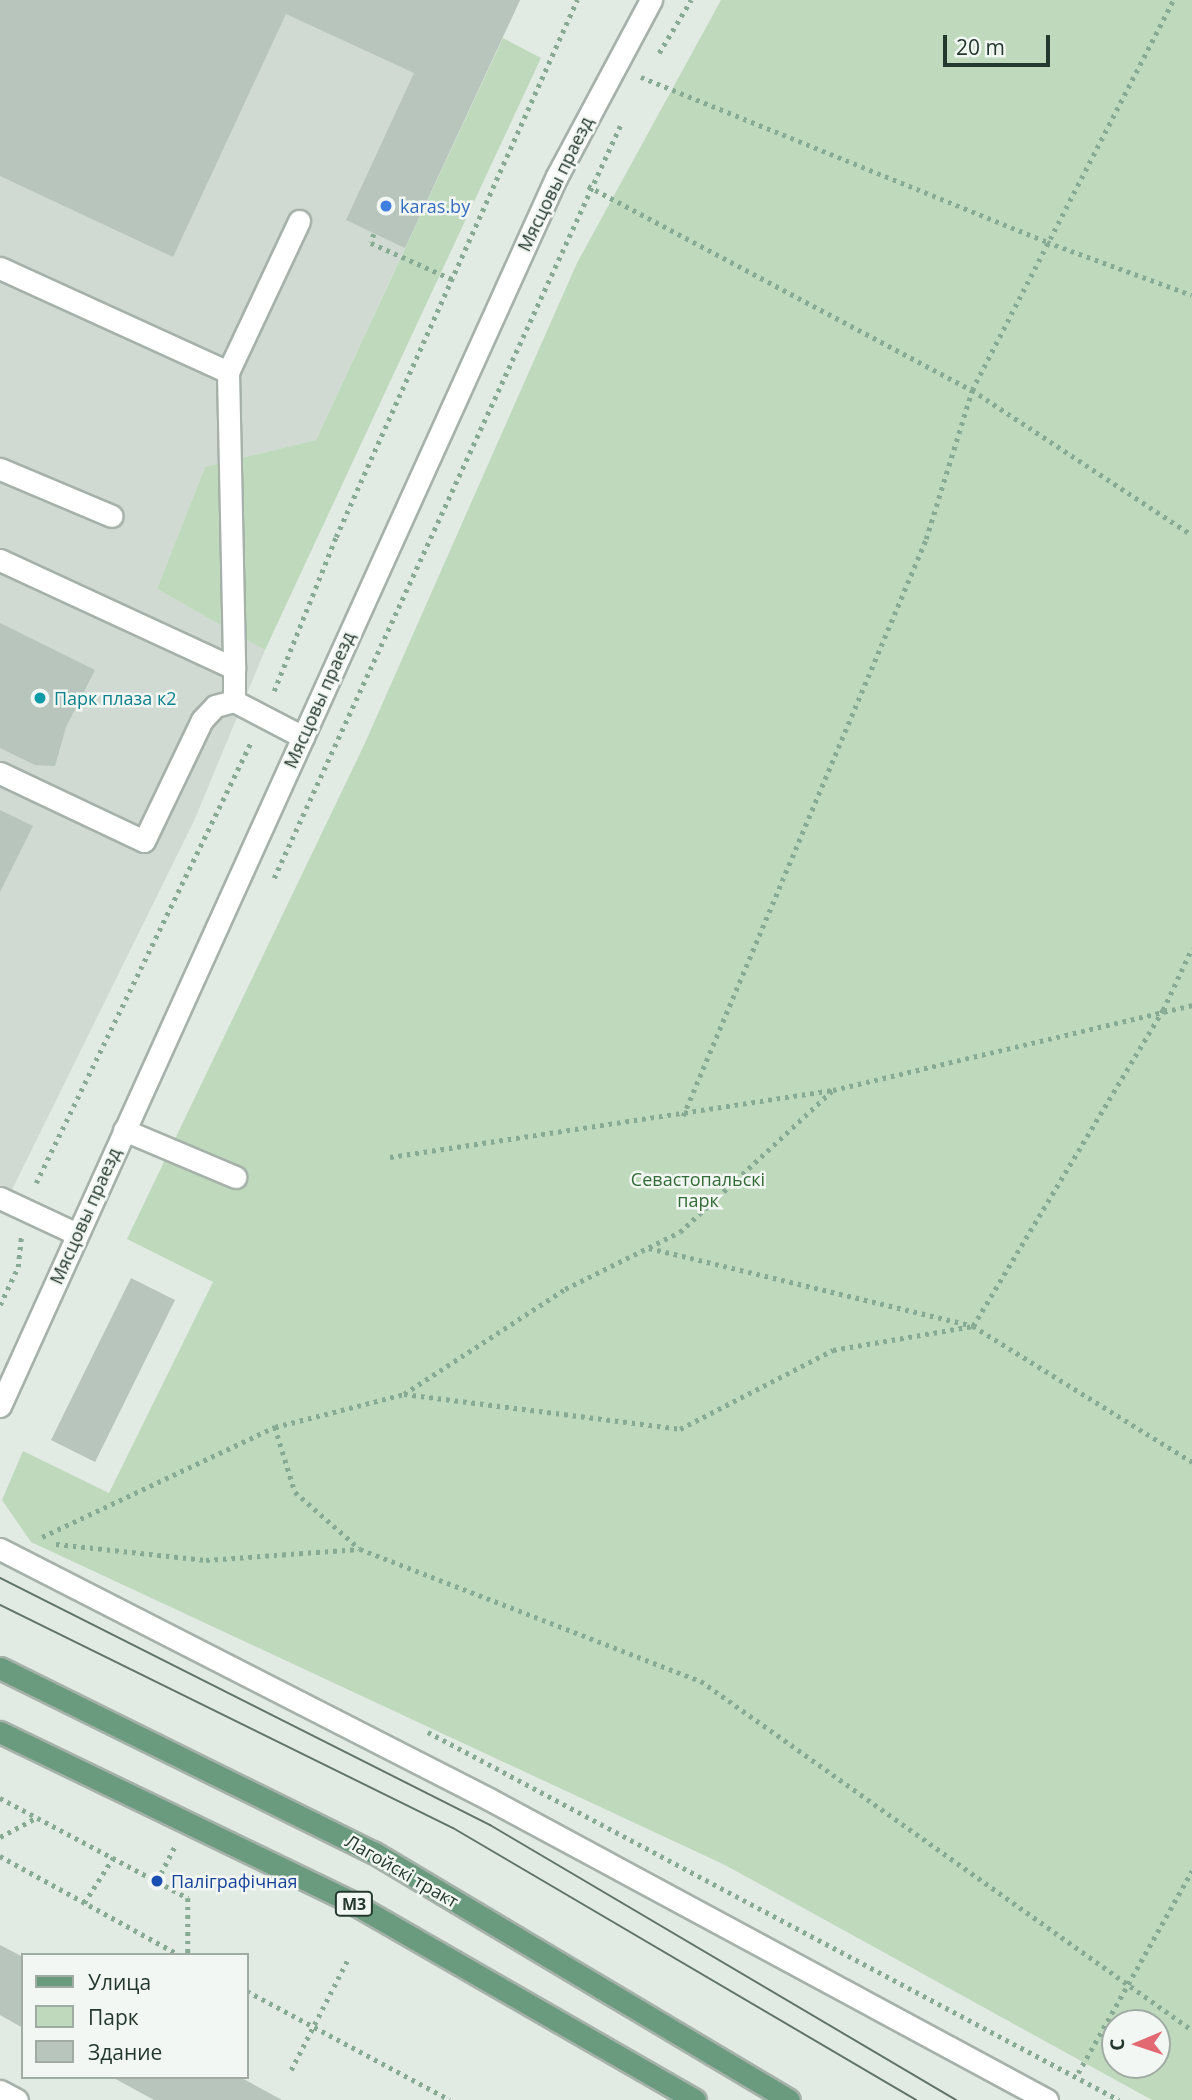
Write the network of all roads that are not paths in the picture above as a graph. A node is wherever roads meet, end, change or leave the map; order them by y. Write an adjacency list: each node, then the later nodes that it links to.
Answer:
1 (651, 0): 10 (street, Мясцовы праезд)
2 (299, 221): 4 (street)
3 (0, 268): 4 (street)
4 (228, 372): 8 (street)
5 (0, 469): 6 (street)
6 (112, 516)
7 (0, 560): 8 (street)
8 (234, 668): 9 (street)
9 (234, 701): 10 (street); 11 (street)
10 (303, 737): 12 (street, Мясцовы праезд)
11 (0, 773)
12 (124, 1130): 13 (street); 15 (street, Мясцовы праезд)
13 (235, 1177)
14 (0, 1198): 15 (street)
15 (77, 1234): 16 (street, Мясцовы праезд)
16 (0, 1406)
17 (0, 1549): 24 (street)
18 (0, 1668): 23 (main road, Лагойскі тракт)
19 (0, 1732): 22 (main road, М3)
20 (0, 2091): 21 (street)
21 (17, 2100)
22 (695, 2100)
23 (789, 2100)
24 (1047, 2100)

